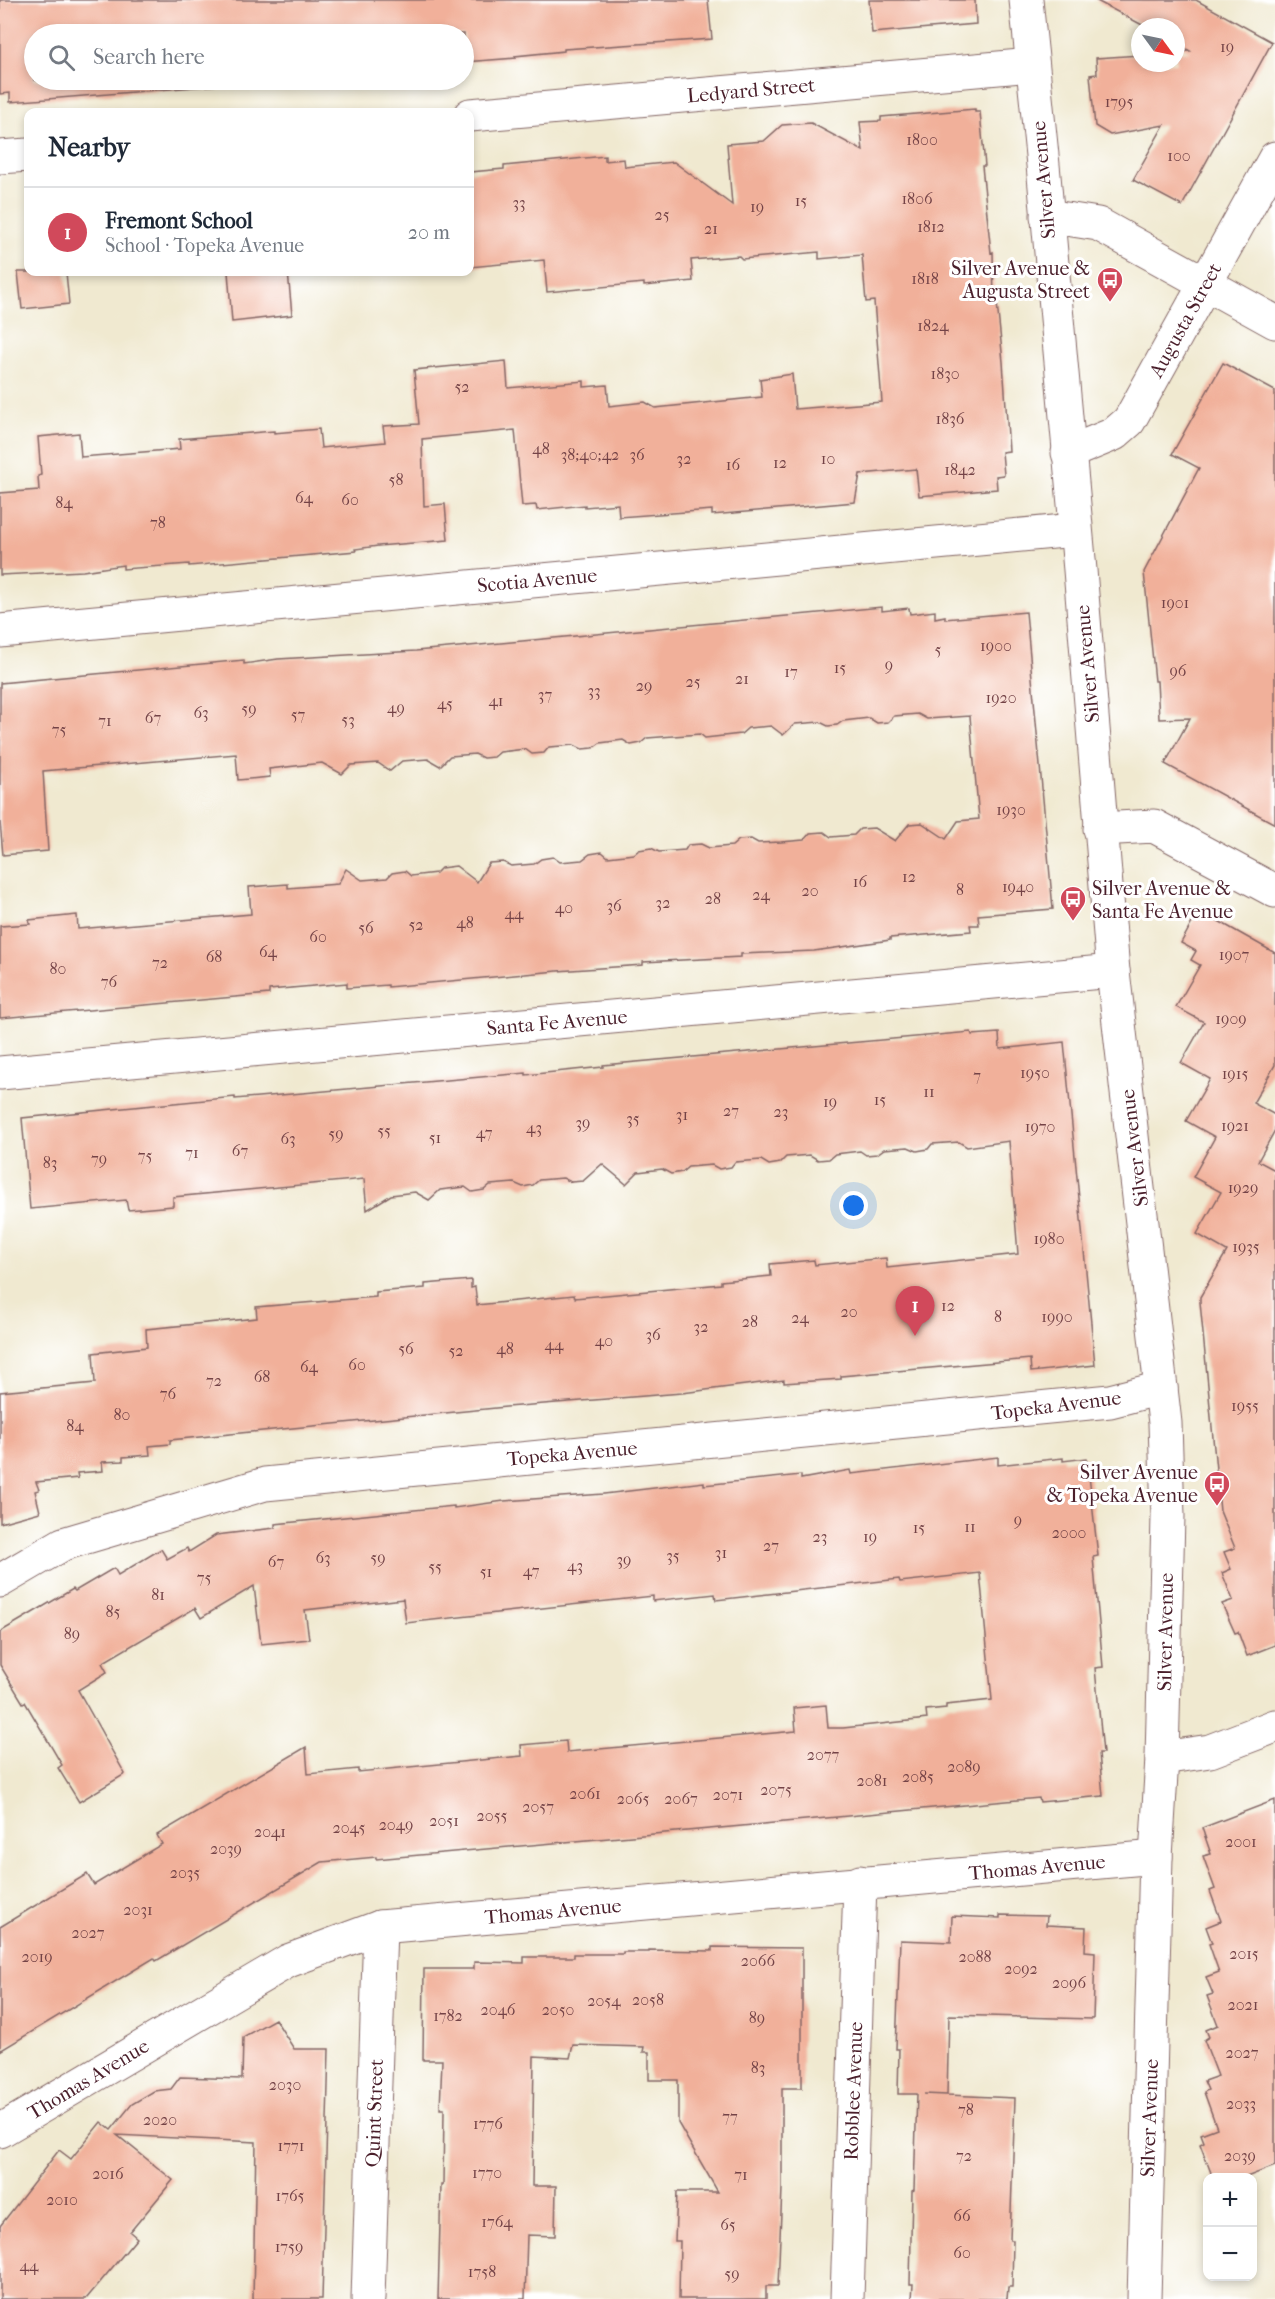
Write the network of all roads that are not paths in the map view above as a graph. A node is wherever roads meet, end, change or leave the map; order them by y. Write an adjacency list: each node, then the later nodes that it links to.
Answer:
1 (1026, 0): 2 (street, Silver Avenue)
2 (1032, 65): 3 (street, Ledyard Street); 7 (street, Silver Avenue)
3 (474, 115)
4 (24, 154): 5 (street)
5 (0, 157)
6 (1275, 158): 8 (street, Augusta Street)
7 (1047, 216): 8 (street); 10 (street, Silver Avenue)
8 (1205, 284): 9 (street); 10 (street, Augusta Street)
9 (1275, 322)
10 (1068, 453): 11 (street, Silver Avenue)
11 (1075, 530): 12 (street, Scotia Avenue); 13 (street, Silver Avenue)
12 (0, 631)
13 (1100, 830): 14 (street); 15 (street, Silver Avenue)
14 (1275, 891)
15 (1113, 971): 16 (street, Santa Fe Avenue); 17 (street, Silver Avenue)
16 (0, 1073)
17 (1161, 1388): 18 (street, Topeka Avenue); 20 (street, Silver Avenue)
18 (0, 1581)
19 (1275, 1726): 20 (street)
20 (1162, 1758): 21 (street, Silver Avenue)
21 (1156, 1857): 22 (street, Thomas Avenue); 27 (street, Silver Avenue)
22 (860, 1882): 23 (street, Thomas Avenue); 26 (street, Robblee Avenue)
23 (380, 1927): 24 (street, Thomas Avenue); 25 (street, Quint Street)
24 (0, 2131)
25 (368, 2299)
26 (846, 2299)
27 (1144, 2299)

